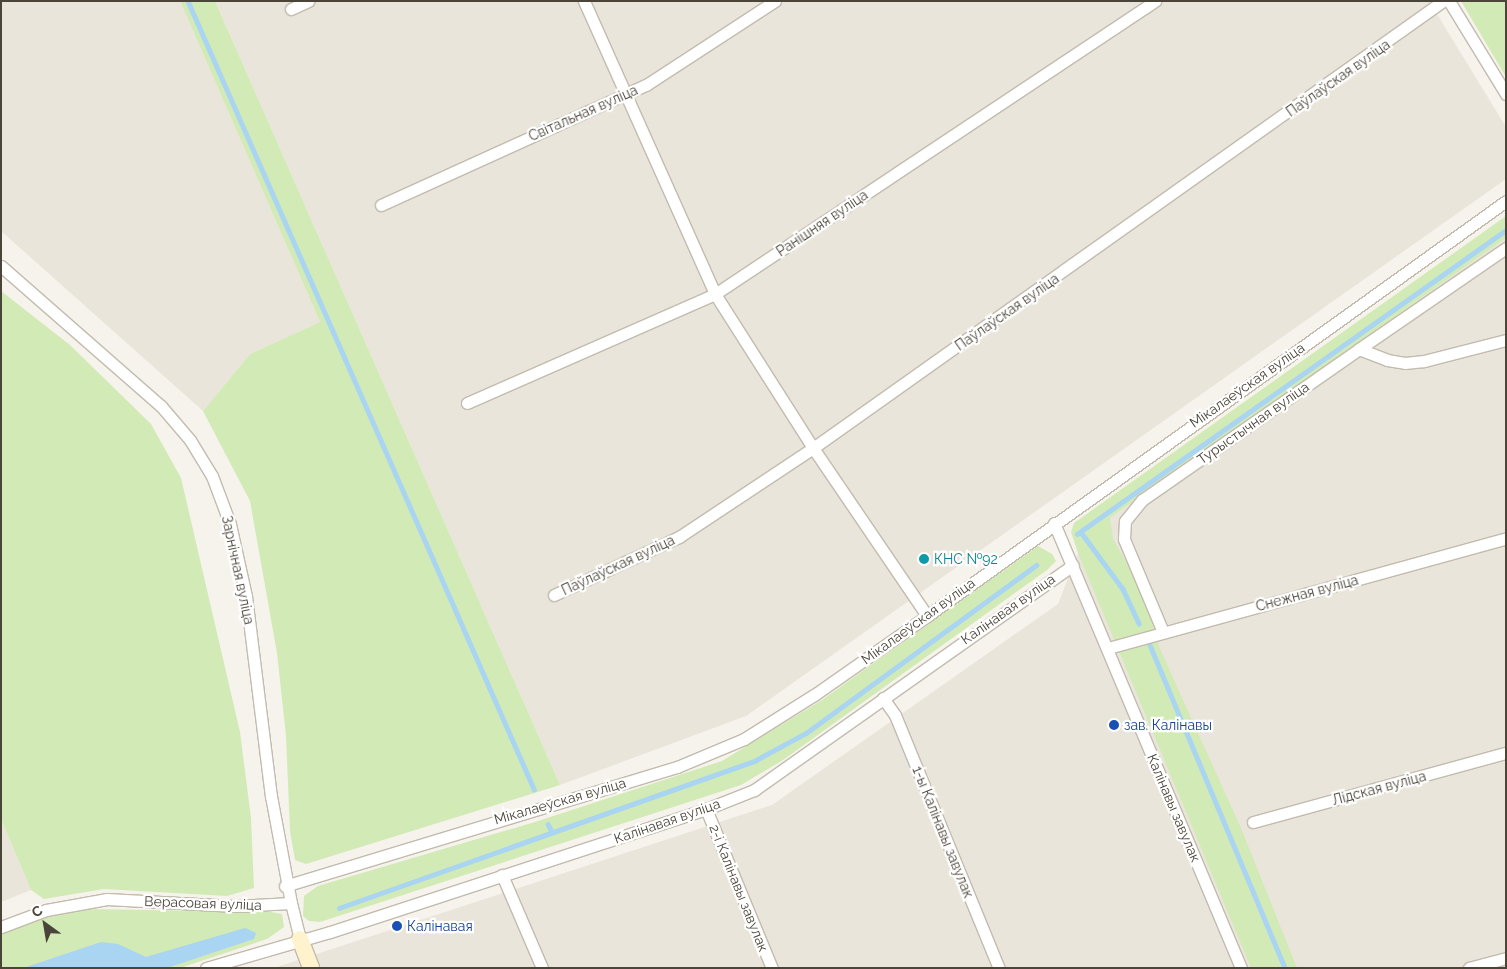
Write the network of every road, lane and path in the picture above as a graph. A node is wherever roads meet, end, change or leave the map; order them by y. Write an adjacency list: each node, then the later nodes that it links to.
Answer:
1 (308, 1): 7 (street)
2 (584, 1): 9 (street)
3 (775, 1): 9 (street, Світальная вуліца)
4 (1155, 1): 14 (street, Ранішняя вуліца)
5 (1444, 1): 18 (street, Паўлаўская вуліца)
6 (1449, 1): 8 (street)
7 (292, 9)
8 (1506, 94)
9 (625, 95): 11 (street, Світальная вуліца); 14 (street)
10 (1506, 201): 19 (street, Мікалаеўская вуліца)
11 (381, 204)
12 (1506, 248): 16 (street, Турыстычная вуліца)
13 (1, 266): 31 (street, Зарнічная вуліца)
14 (715, 294): 17 (street, Ранішняя вуліца); 18 (street)
15 (1506, 340): 16 (street)
16 (1359, 349): 24 (street, Турыстычная вуліца)
17 (467, 403)
18 (813, 448): 22 (street, Паўлаўская вуліца); 23 (street)
19 (1054, 523): 21 (street, Калінавы завулак); 23 (street, Мікалаеўская вуліца)
20 (1506, 538): 24 (street, Снежная вуліца)
21 (1073, 565): 25 (street, Калінавы завулак); 26 (street, Калінавая вуліца)
22 (554, 595)
23 (928, 616): 31 (street, Мікалаеўская вуліца)
24 (1162, 632): 25 (street, Снежная вуліца)
25 (1108, 648): 41 (street, Калінавы завулак)
26 (884, 698): 28 (street, Калінавая вуліца); 40 (street, 1-ы Калінавы завулак)
27 (1506, 753): 29 (street, Лідская вуліца)
28 (706, 809): 30 (street, Калінавая вуліца); 39 (street, 2-і Калінавы завулак)
29 (1253, 822)
30 (502, 875): 34 (street, Калінавая вуліца); 38 (street)
31 (286, 886): 32 (street, Зарнічная вуліца)
32 (291, 903): 33 (street, Верасовая вуліца); 34 (street)
33 (1, 926)
34 (300, 940): 36 (street, Калінавая вуліца); 37 (street)
35 (1506, 958): 42 (street)
36 (206, 968)
37 (311, 968)
38 (542, 968)
39 (772, 968)
40 (999, 968)
41 (1240, 968)
42 (1469, 968)

